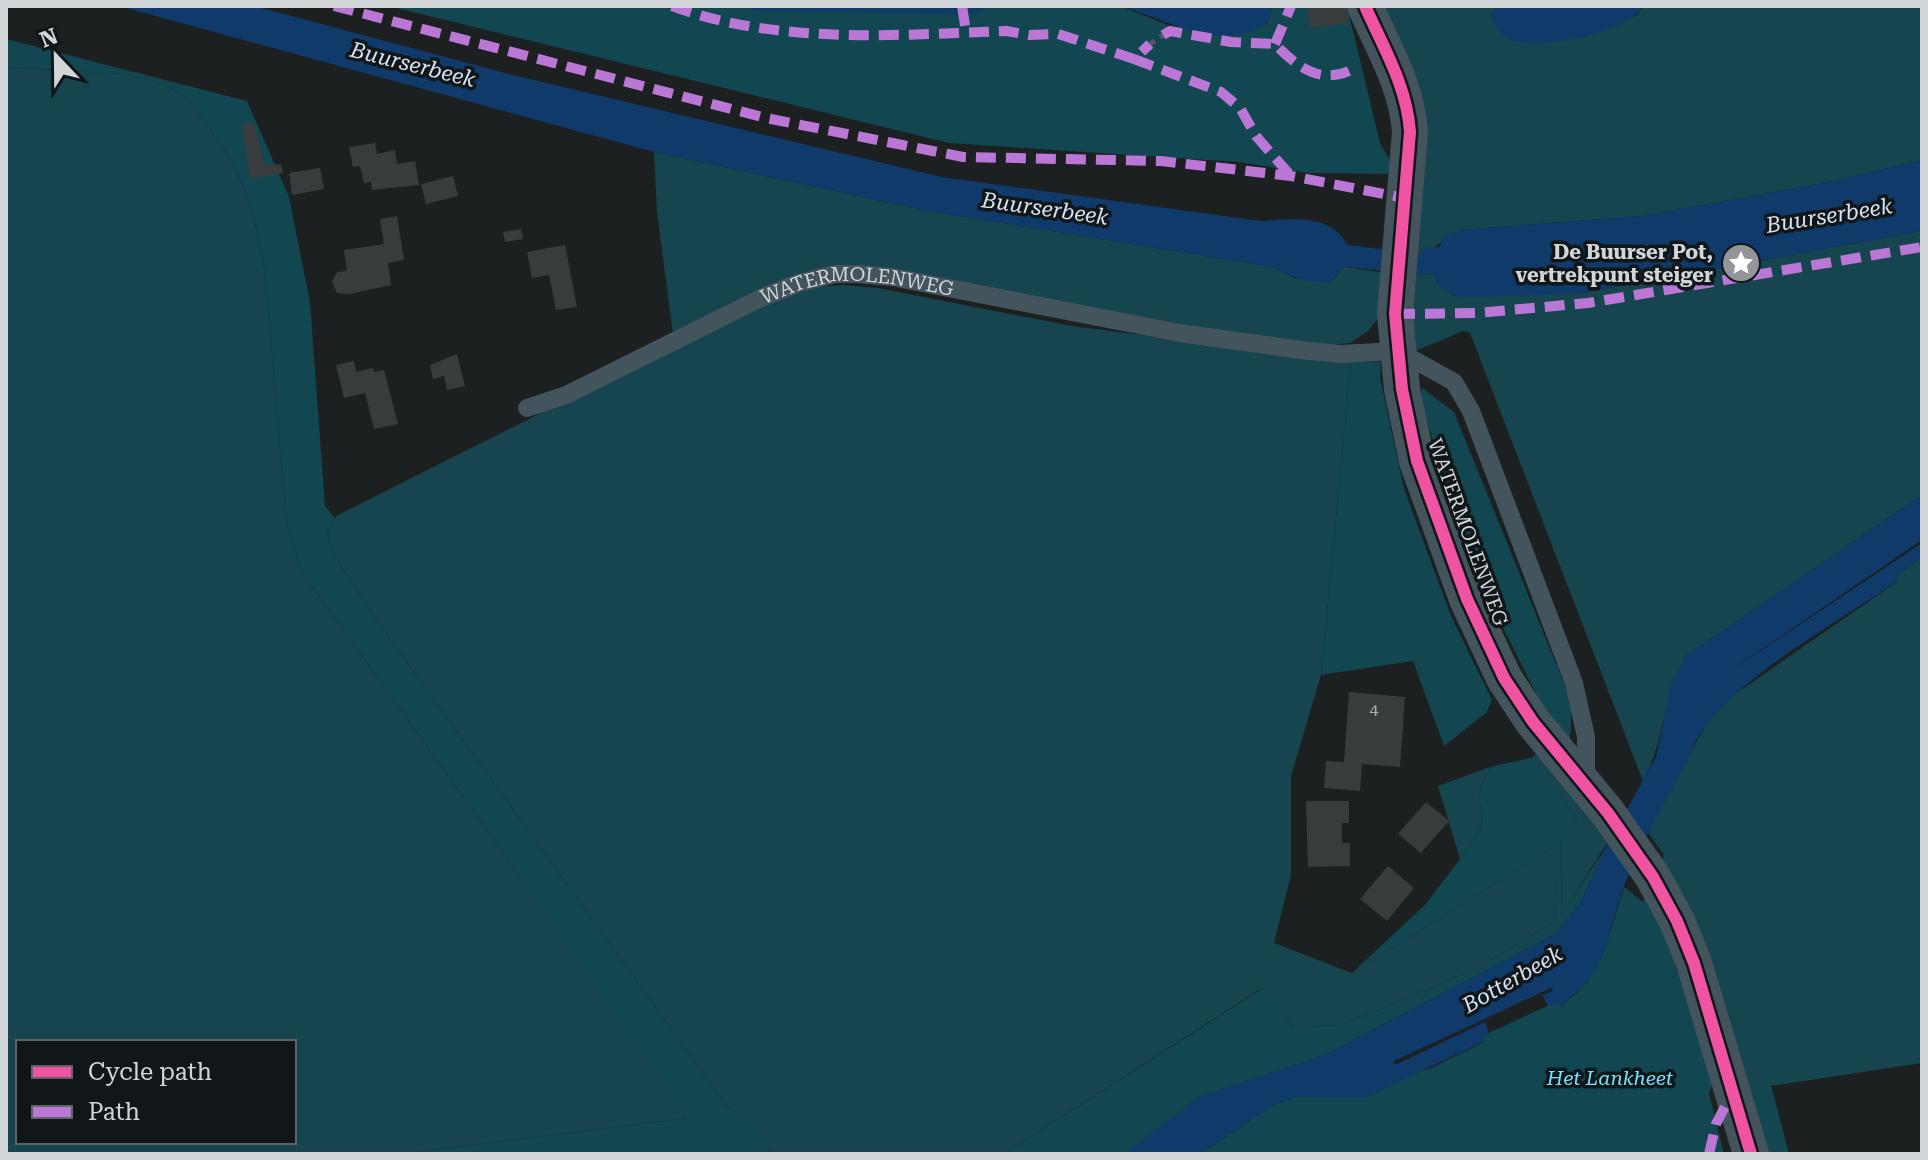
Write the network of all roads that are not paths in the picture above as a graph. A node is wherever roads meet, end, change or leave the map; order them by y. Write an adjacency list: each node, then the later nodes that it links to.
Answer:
1 (1365, 6): 2 (street, WATERMOLENWEG)
2 (1398, 351): 3 (lane, WATERMOLENWEG); 4 (street, WATERMOLENWEG); 4 (lane)
3 (527, 408)
4 (1586, 782): 5 (street, WATERMOLENWEG)
5 (1751, 1154)

